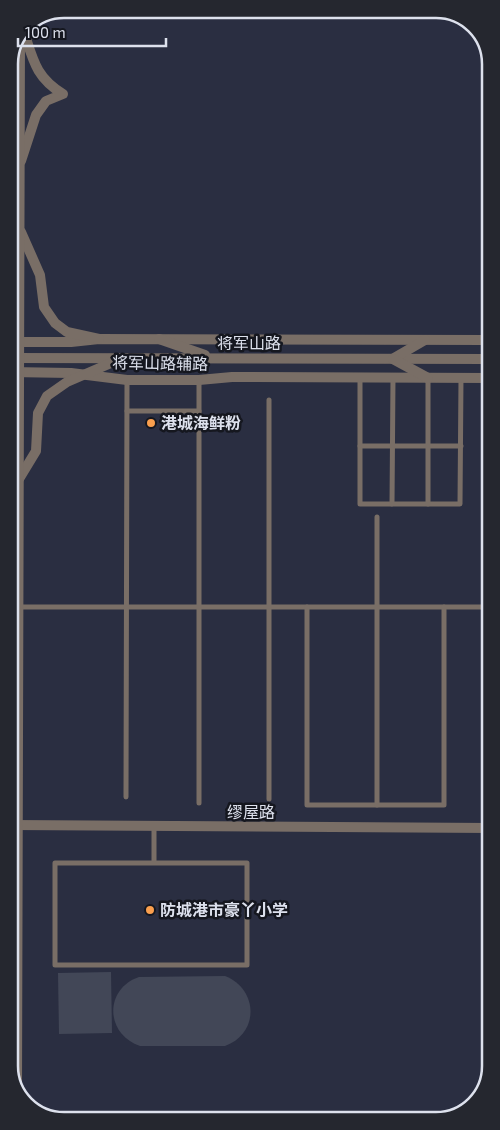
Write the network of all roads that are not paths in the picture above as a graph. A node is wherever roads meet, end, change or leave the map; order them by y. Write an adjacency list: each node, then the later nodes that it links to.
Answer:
1 (26, 38): 4 (street)
2 (20, 49): 4 (street)
3 (18, 158): 4 (street)
4 (20, 163): 5 (street)
5 (19, 229): 6 (street); 7 (street); 8 (street)
6 (18, 232)
7 (18, 252)
8 (99, 339): 9 (street, 将军山路辅路); 12 (street, 将军山路辅路)
9 (159, 339): 10 (street, 将军山路辅路); 15 (street)
10 (425, 340): 11 (street, 将军山路辅路); 16 (street)
11 (482, 340)
12 (18, 342)
13 (18, 358): 14 (street, 将军山路)
14 (124, 358): 15 (street, 将军山路); 19 (street)
15 (213, 358): 16 (street, 将军山路)
16 (392, 359): 17 (street, 将军山路); 22 (street)
17 (482, 359)
18 (18, 372): 19 (street, 将军山路辅路)
19 (84, 374): 25 (street, 将军山路辅路); 35 (street)
20 (360, 378): 21 (street, 将军山路辅路); 26 (street, 将军山路辅路); 30 (lane)
21 (393, 378): 22 (street, 将军山路辅路); 31 (lane)
22 (428, 378): 23 (street, 将军山路辅路); 32 (lane)
23 (461, 378): 24 (street, 将军山路辅路); 33 (lane)
24 (482, 378)
25 (127, 380): 26 (street, 将军山路辅路); 28 (lane)
26 (199, 380): 29 (lane)
27 (269, 400): 42 (lane)
28 (127, 411): 29 (lane); 40 (lane)
29 (199, 411): 41 (lane)
30 (360, 446): 31 (lane); 36 (lane)
31 (393, 446): 32 (lane); 36 (lane)
32 (428, 446): 33 (lane); 37 (lane)
33 (461, 446): 37 (lane)
34 (18, 458): 35 (street)
35 (19, 480): 39 (street)
36 (392, 504): 37 (lane)
37 (428, 504)
38 (377, 517): 44 (lane)
39 (18, 607): 40 (lane)
40 (127, 607): 41 (lane); 47 (lane)
41 (199, 607): 42 (lane); 49 (lane)
42 (269, 607): 43 (lane); 48 (lane)
43 (307, 607): 44 (lane); 50 (lane)
44 (377, 607): 45 (lane); 50 (lane)
45 (444, 607): 46 (lane); 50 (lane)
46 (482, 607)
47 (126, 797)
48 (269, 798)
49 (199, 803)
50 (377, 805)
51 (18, 825): 52 (street, 缪屋路)
52 (154, 826): 53 (street, 缪屋路); 54 (lane)
53 (482, 828)
54 (154, 863): 54 (lane)

